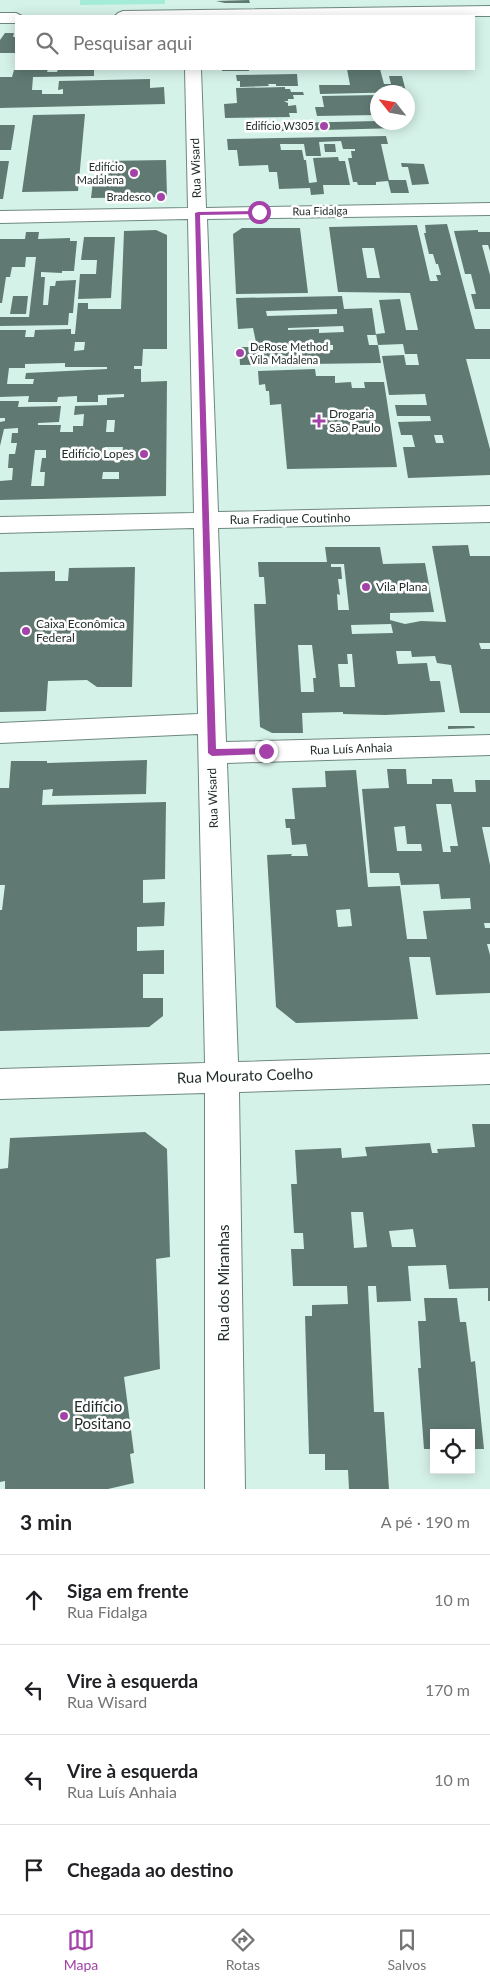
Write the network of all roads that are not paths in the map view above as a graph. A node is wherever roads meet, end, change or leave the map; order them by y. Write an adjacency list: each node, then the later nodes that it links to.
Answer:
1 (437, 6): 2 (street); 3 (street)
2 (191, 11): 4 (street)
3 (490, 11)
4 (137, 15)
5 (0, 18): 6 (street)
6 (15, 18)
7 (193, 70): 9 (street, Rua Wisard)
8 (490, 209): 9 (street, Rua Fidalga)
9 (198, 213): 10 (street, Rua Fidalga); 12 (street, Rua Wisard)
10 (0, 217)
11 (490, 514): 12 (street, Rua Fradique Coutinho)
12 (206, 520): 13 (street, Rua Fradique Coutinho); 14 (street, Rua Wisard)
13 (0, 525)
14 (211, 723): 15 (street); 17 (street, Rua Wisard)
15 (0, 733)
16 (490, 745): 17 (street, Rua Luís Anhaia)
17 (212, 753): 19 (street, Rua Wisard)
18 (490, 1069): 19 (street, Rua Mourato Coelho)
19 (222, 1077): 20 (street, Rua Mourato Coelho); 21 (street, Rua dos Miranhas)
20 (0, 1084)
21 (225, 1489)

